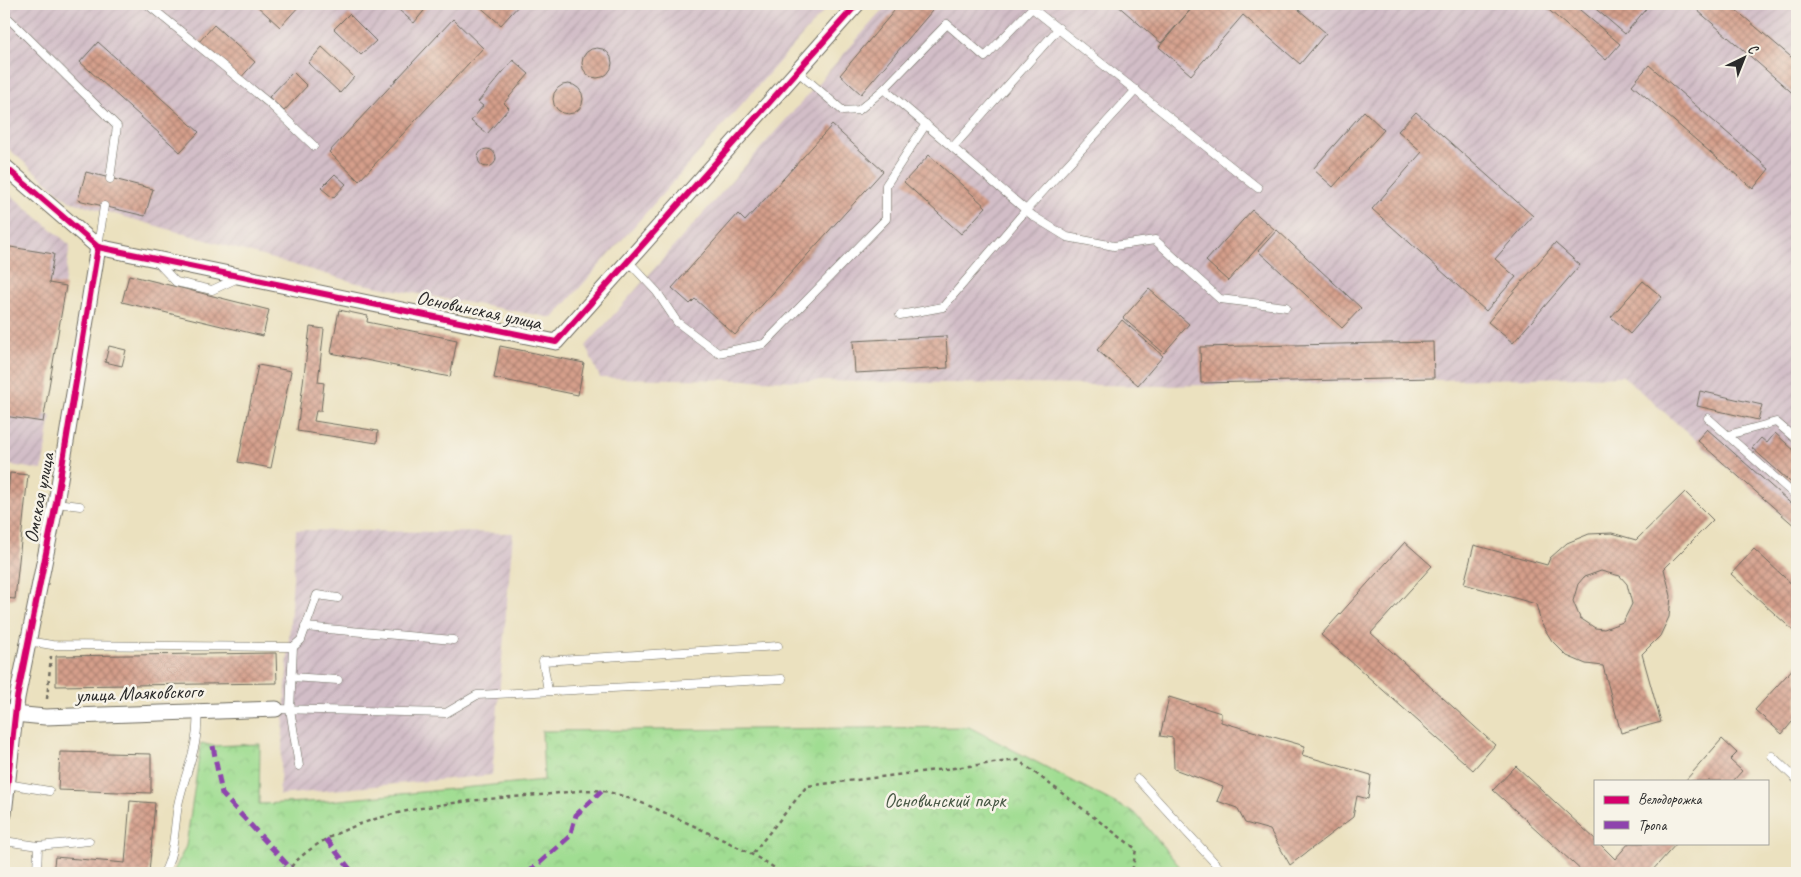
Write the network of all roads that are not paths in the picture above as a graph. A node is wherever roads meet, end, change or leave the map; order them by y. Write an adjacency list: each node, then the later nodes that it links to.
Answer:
1 (147, 4): 9 (lane)
2 (857, 4): 5 (street, Основинская улица)
3 (4, 14): 12 (lane)
4 (1059, 28): 6 (lane); 7 (lane); 10 (lane)
5 (797, 71): 6 (lane); 17 (street, Основинская улица)
6 (884, 89): 8 (lane)
7 (1136, 90): 13 (lane); 15 (lane)
8 (926, 124): 10 (lane); 17 (lane)
9 (314, 146)
10 (953, 147): 15 (lane)
11 (4, 166): 16 (street)
12 (110, 178)
13 (1258, 188)
14 (104, 206): 16 (lane)
15 (1026, 210): 18 (lane); 19 (lane)
16 (98, 248): 17 (street, Основинская улица); 24 (street, Омская улица)
17 (628, 261)
18 (1286, 307)
19 (900, 315)
20 (1708, 418): 21 (lane)
21 (1728, 435): 22 (lane); 23 (lane)
22 (1797, 440)
23 (1797, 497)
24 (56, 503): 25 (lane); 29 (street, Омская улица)
25 (80, 506)
26 (338, 598): 27 (lane)
27 (305, 627): 28 (lane); 31 (lane)
28 (453, 640)
29 (27, 641): 31 (lane); 38 (street, Омская улица)
30 (778, 646): 35 (lane)
31 (293, 647): 32 (lane)
32 (291, 677): 34 (lane); 36 (lane)
33 (782, 679): 35 (lane)
34 (338, 680)
35 (548, 691): 36 (lane)
36 (283, 709): 37 (street, улица Маяковского); 40 (lane)
37 (197, 711): 38 (street, улица Маяковского); 50 (lane)
38 (10, 714): 43 (street, Омская улица)
39 (1772, 756): 42 (lane)
40 (299, 766)
41 (1138, 779): 51 (lane)
42 (1797, 780)
43 (7, 784): 44 (lane); 45 (street, Омская улица)
44 (49, 791)
45 (4, 814)
46 (89, 840): 48 (lane)
47 (4, 841): 48 (lane)
48 (38, 846): 49 (lane)
49 (38, 873)
50 (164, 873)
51 (1224, 873)

